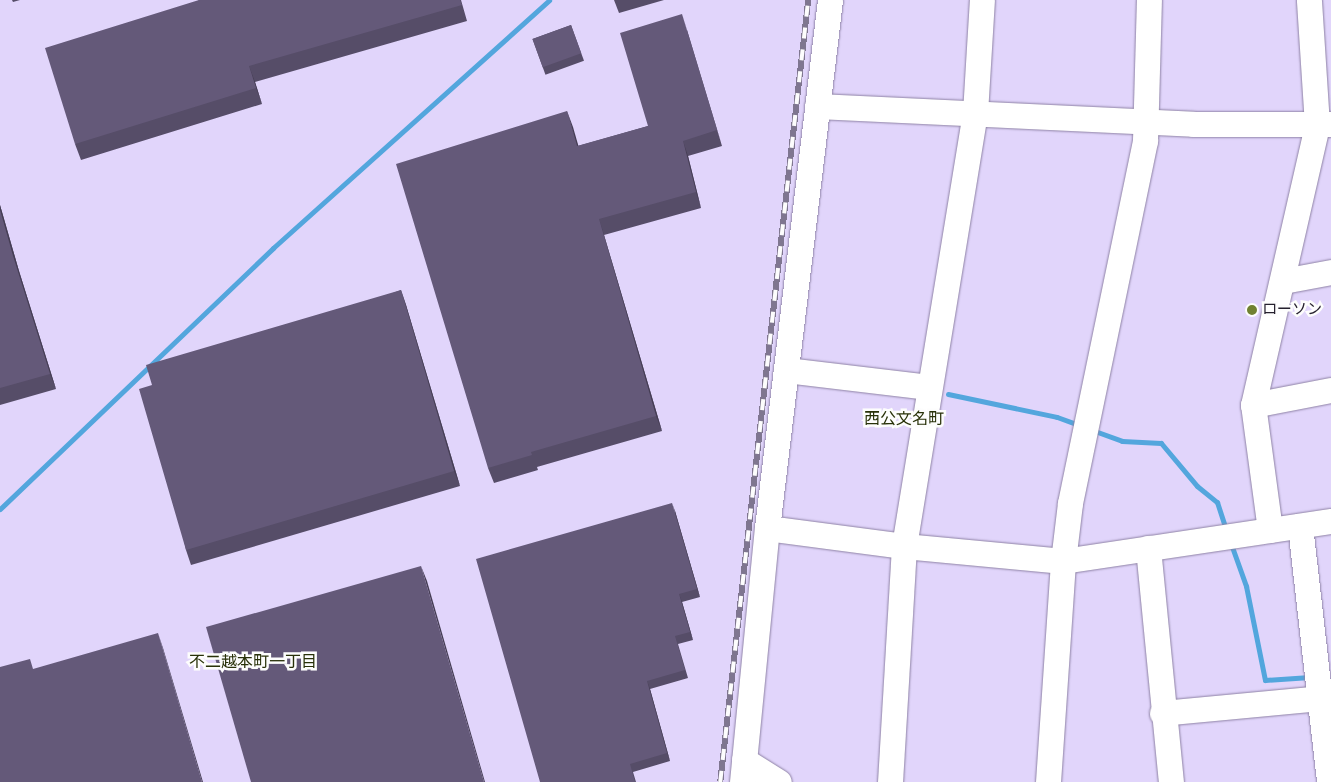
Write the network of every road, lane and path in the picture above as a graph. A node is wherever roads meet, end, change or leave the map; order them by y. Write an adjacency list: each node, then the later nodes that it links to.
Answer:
1 (830, 0): 5 (street)
2 (982, 0): 6 (street)
3 (1150, 0): 7 (street)
4 (1309, 0): 8 (street)
5 (817, 106): 6 (street); 11 (street)
6 (975, 113): 7 (street); 12 (street)
7 (1148, 122): 8 (street); 21 (street)
8 (1324, 125): 10 (street)
9 (1331, 272): 10 (street)
10 (1283, 281): 14 (street)
11 (786, 370): 12 (street); 17 (street)
12 (930, 387): 19 (street)
13 (1331, 390): 14 (street)
14 (1253, 406): 18 (street)
15 (1331, 521): 16 (street)
16 (1300, 526): 18 (street); 22 (street)
17 (767, 528): 19 (street); 24 (street)
18 (1270, 530): 20 (street)
19 (904, 546): 21 (street); 26 (street)
20 (1148, 548): 21 (street); 23 (street)
21 (1063, 561): 27 (street)
22 (1325, 697): 23 (street); 29 (street)
23 (1162, 713): 28 (street)
24 (743, 771): 25 (street)
25 (779, 782)
26 (890, 782)
27 (1048, 782)
28 (1171, 782)
29 (1329, 782)

